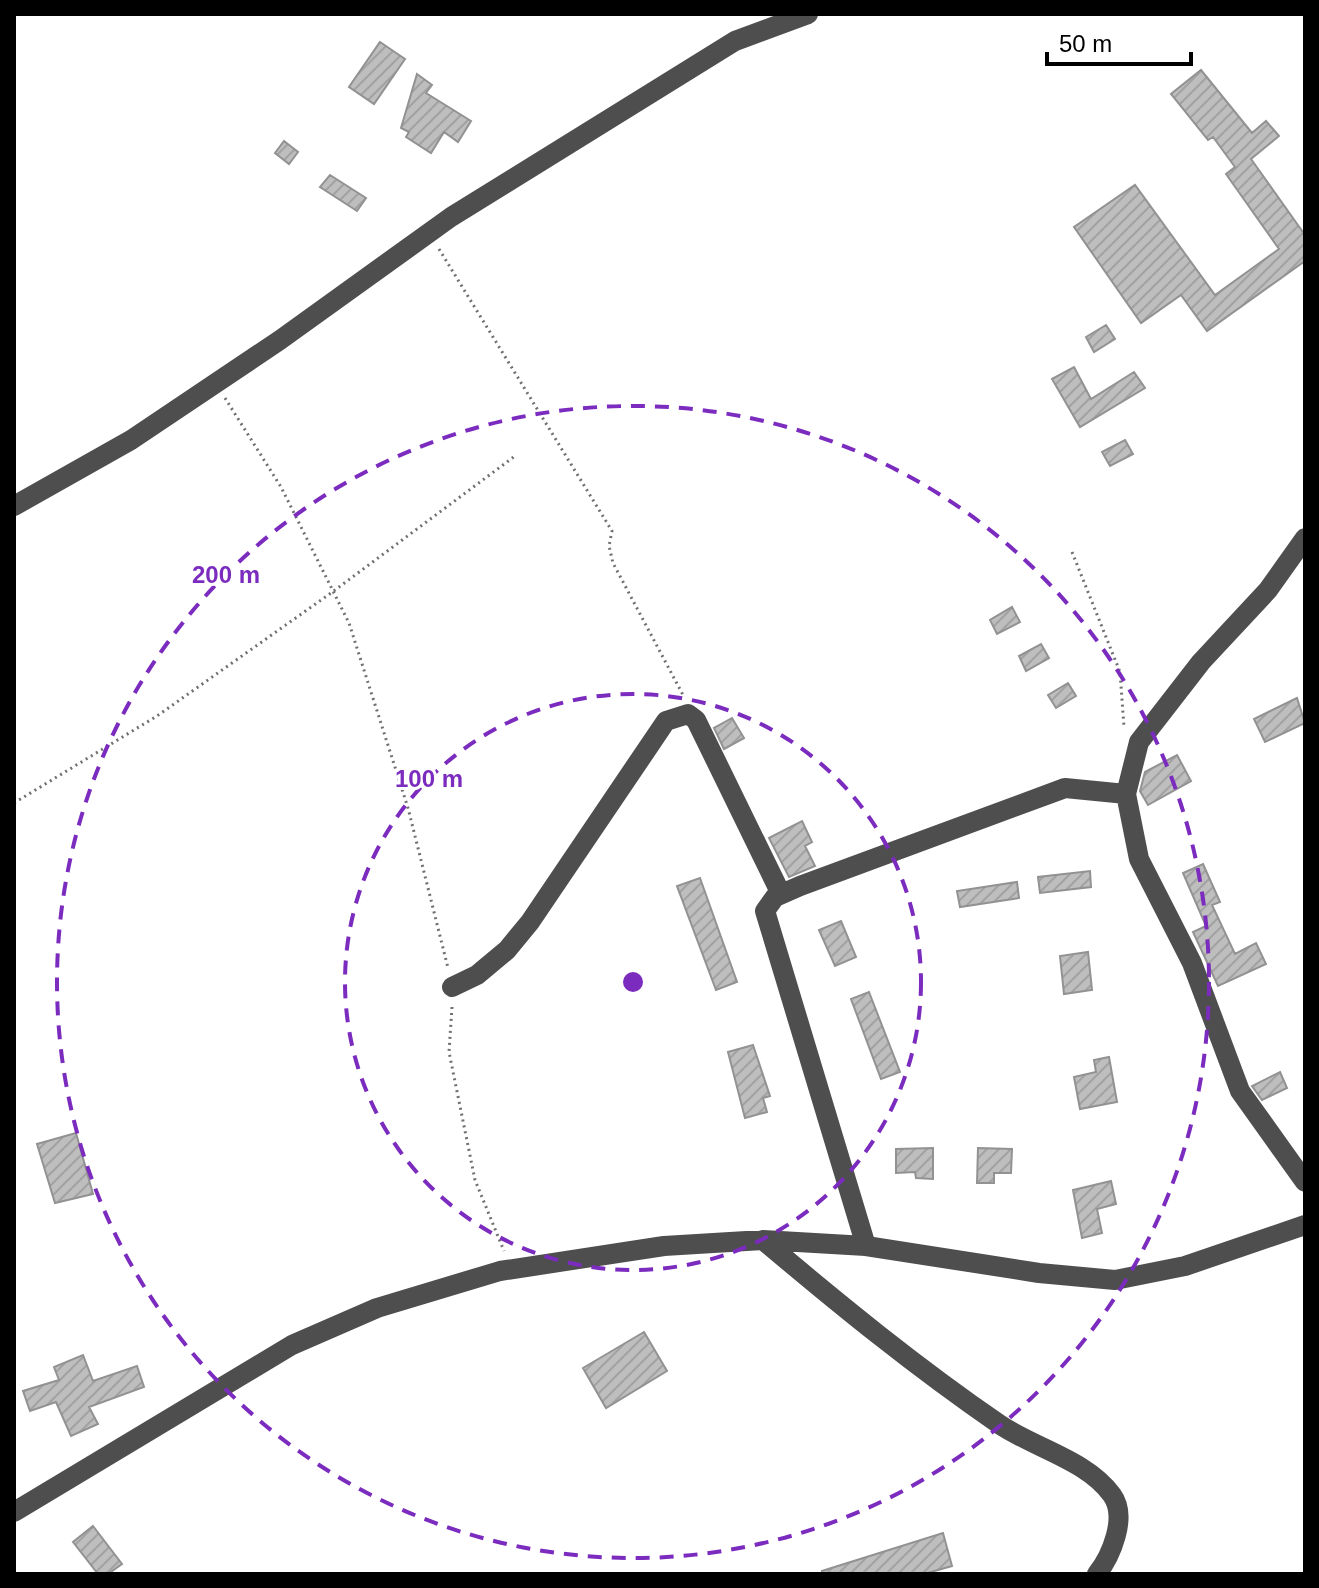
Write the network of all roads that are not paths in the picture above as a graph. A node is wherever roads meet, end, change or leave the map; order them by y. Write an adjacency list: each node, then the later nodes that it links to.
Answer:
1 (808, 14): 2 (street)
2 (14, 506)
3 (1305, 538): 4 (street)
4 (1126, 794): 5 (street); 7 (street)
5 (781, 894): 6 (street); 10 (street)
6 (452, 987)
7 (1305, 1182)
8 (1305, 1225): 10 (street)
9 (763, 1240): 10 (street); 11 (street); 12 (street)
10 (866, 1246)
11 (14, 1512)
12 (1097, 1574)

